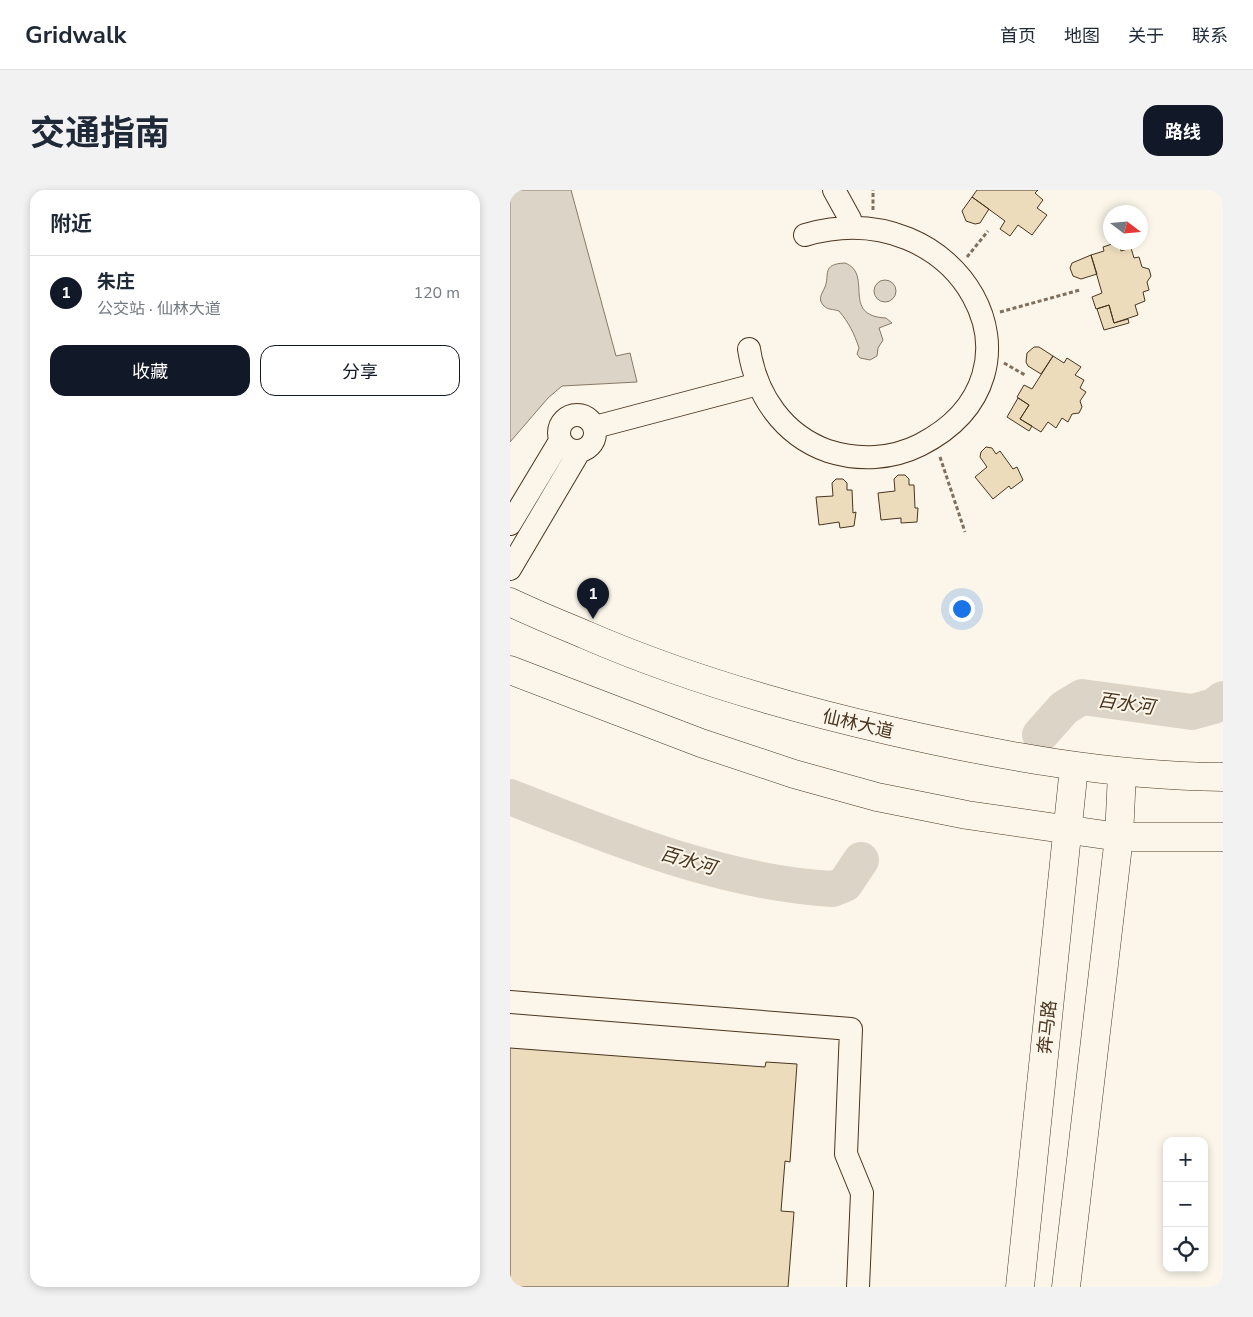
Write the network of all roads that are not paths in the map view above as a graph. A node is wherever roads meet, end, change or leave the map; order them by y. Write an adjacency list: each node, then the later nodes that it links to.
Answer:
1 (834, 190): 2 (lane)
2 (850, 219): 3 (lane); 5 (lane)
3 (805, 235)
4 (749, 349): 5 (lane)
5 (758, 384): 6 (lane)
6 (595, 427): 7 (lane); 7 (lane)
7 (569, 447): 8 (lane); 9 (lane)
8 (510, 524)
9 (510, 569)
10 (510, 602): 12 (main road, 仙林大道)
11 (510, 670): 15 (main road)
12 (1074, 767): 13 (main road, 仙林大道); 15 (main road, 奔马路)
13 (1122, 773): 14 (main road, 仙林大道); 16 (main road)
14 (1223, 777)
15 (1067, 830): 16 (main road); 20 (main road, 奔马路)
16 (1119, 837): 17 (main road); 21 (main road)
17 (1223, 837)
18 (510, 1002): 19 (lane)
19 (858, 1287)
20 (1020, 1287)
21 (1066, 1287)

